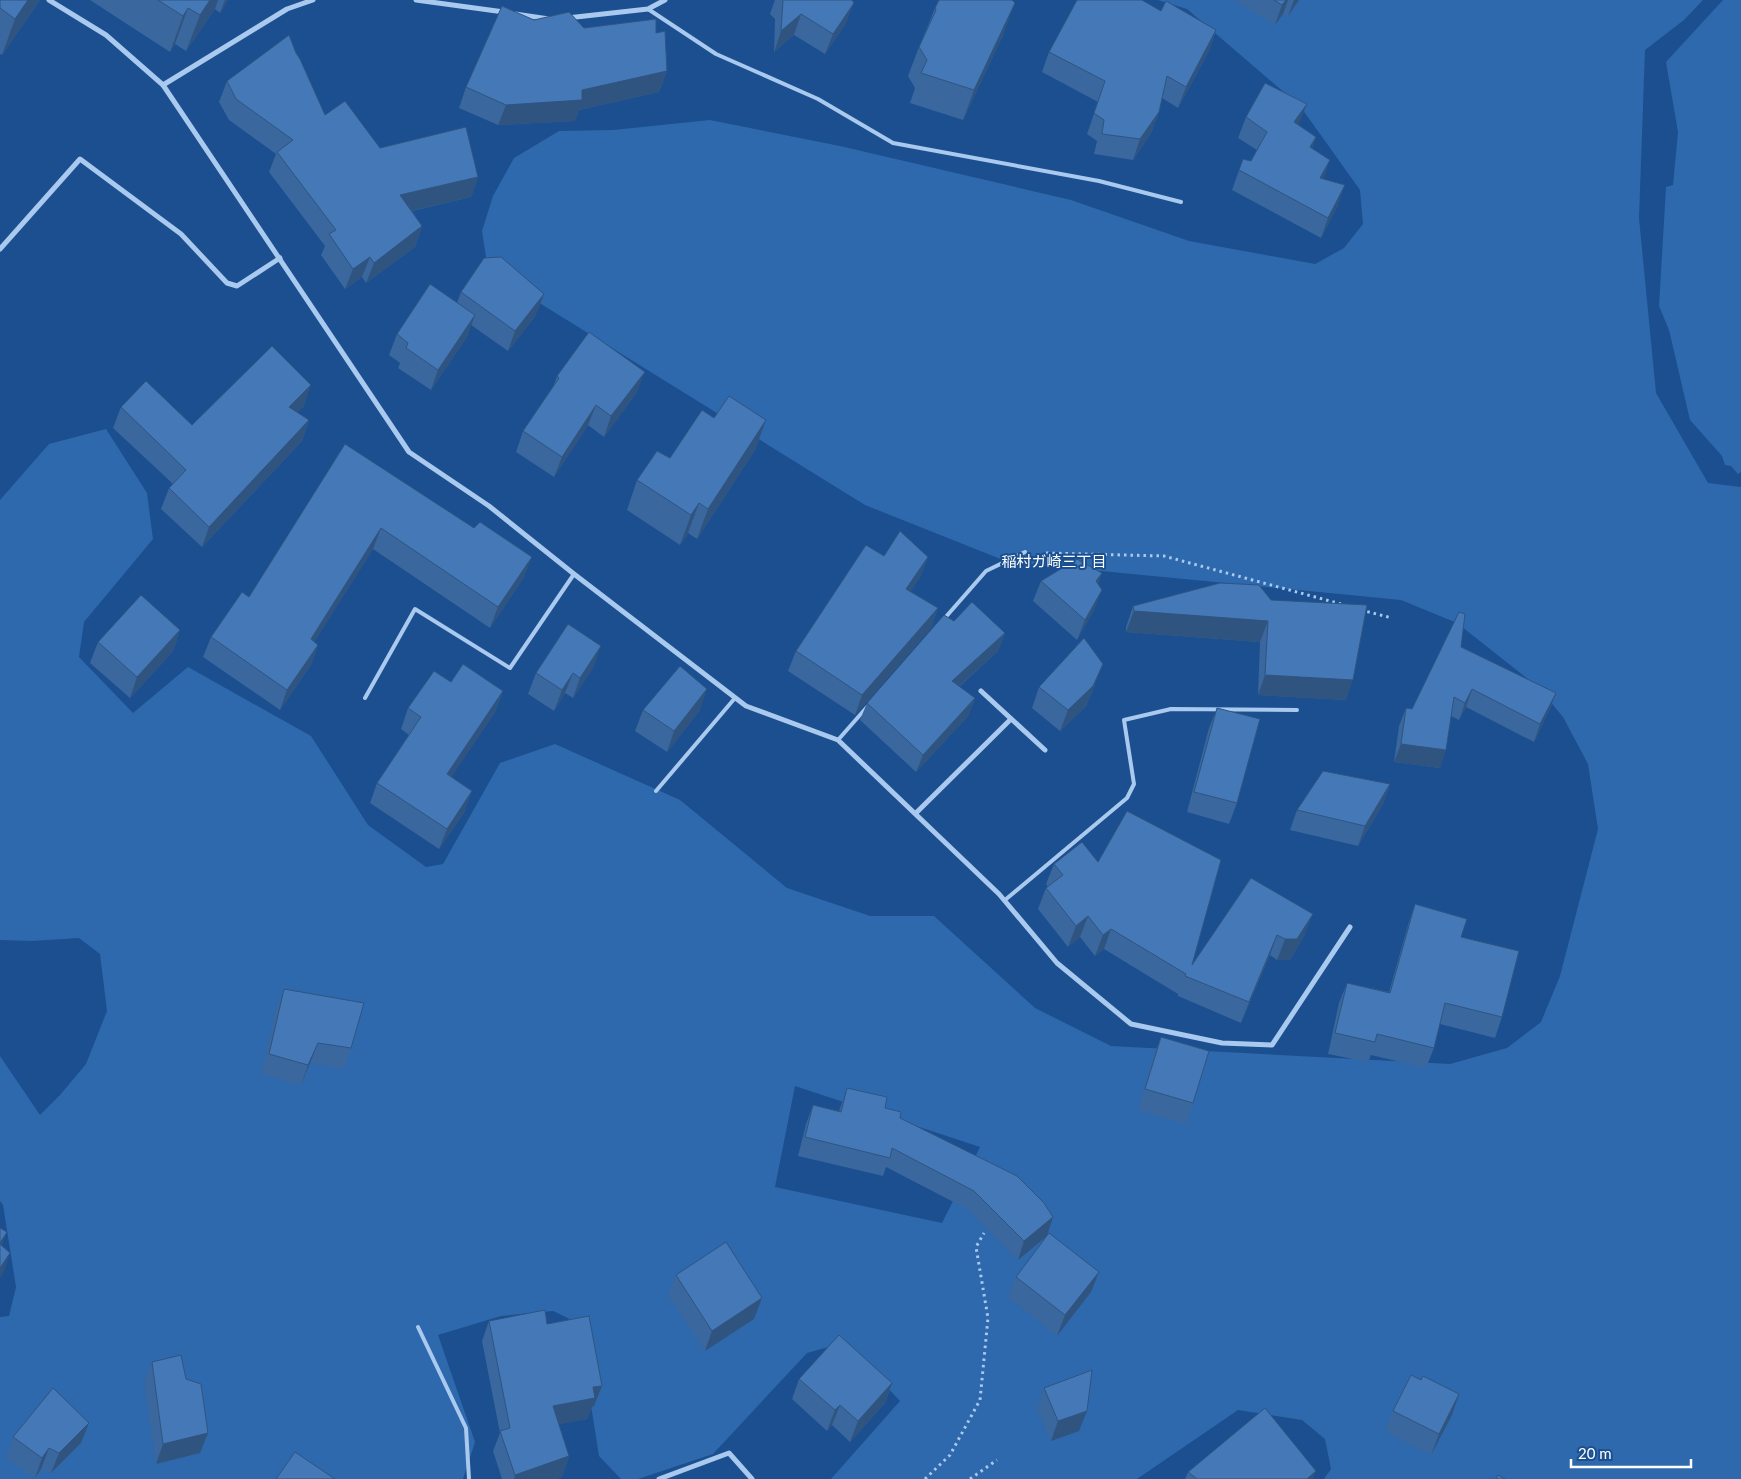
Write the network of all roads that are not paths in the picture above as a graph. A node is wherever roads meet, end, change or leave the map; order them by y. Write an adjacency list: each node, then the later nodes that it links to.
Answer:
1 (49, 0): 6 (street)
2 (313, 0): 6 (street)
3 (416, 0): 5 (street)
4 (665, 0): 5 (street)
5 (648, 9): 7 (lane)
6 (163, 84): 9 (street)
7 (1181, 202)
8 (0, 249): 9 (street)
9 (280, 258): 11 (street)
10 (1025, 552): 12 (lane)
11 (574, 574): 14 (lane); 15 (street)
12 (941, 623)
13 (981, 691): 18 (street)
14 (365, 698)
15 (735, 698): 19 (street); 21 (lane)
16 (870, 703): 19 (lane)
17 (1297, 710): 23 (lane)
18 (1011, 720): 20 (street); 22 (street)
19 (838, 740): 22 (street)
20 (1045, 750)
21 (656, 792)
22 (916, 813): 23 (street)
23 (1005, 900): 24 (street)
24 (1350, 928)
25 (418, 1327): 26 (lane)
26 (469, 1479)
27 (659, 1479): 28 (street)
28 (752, 1479)

